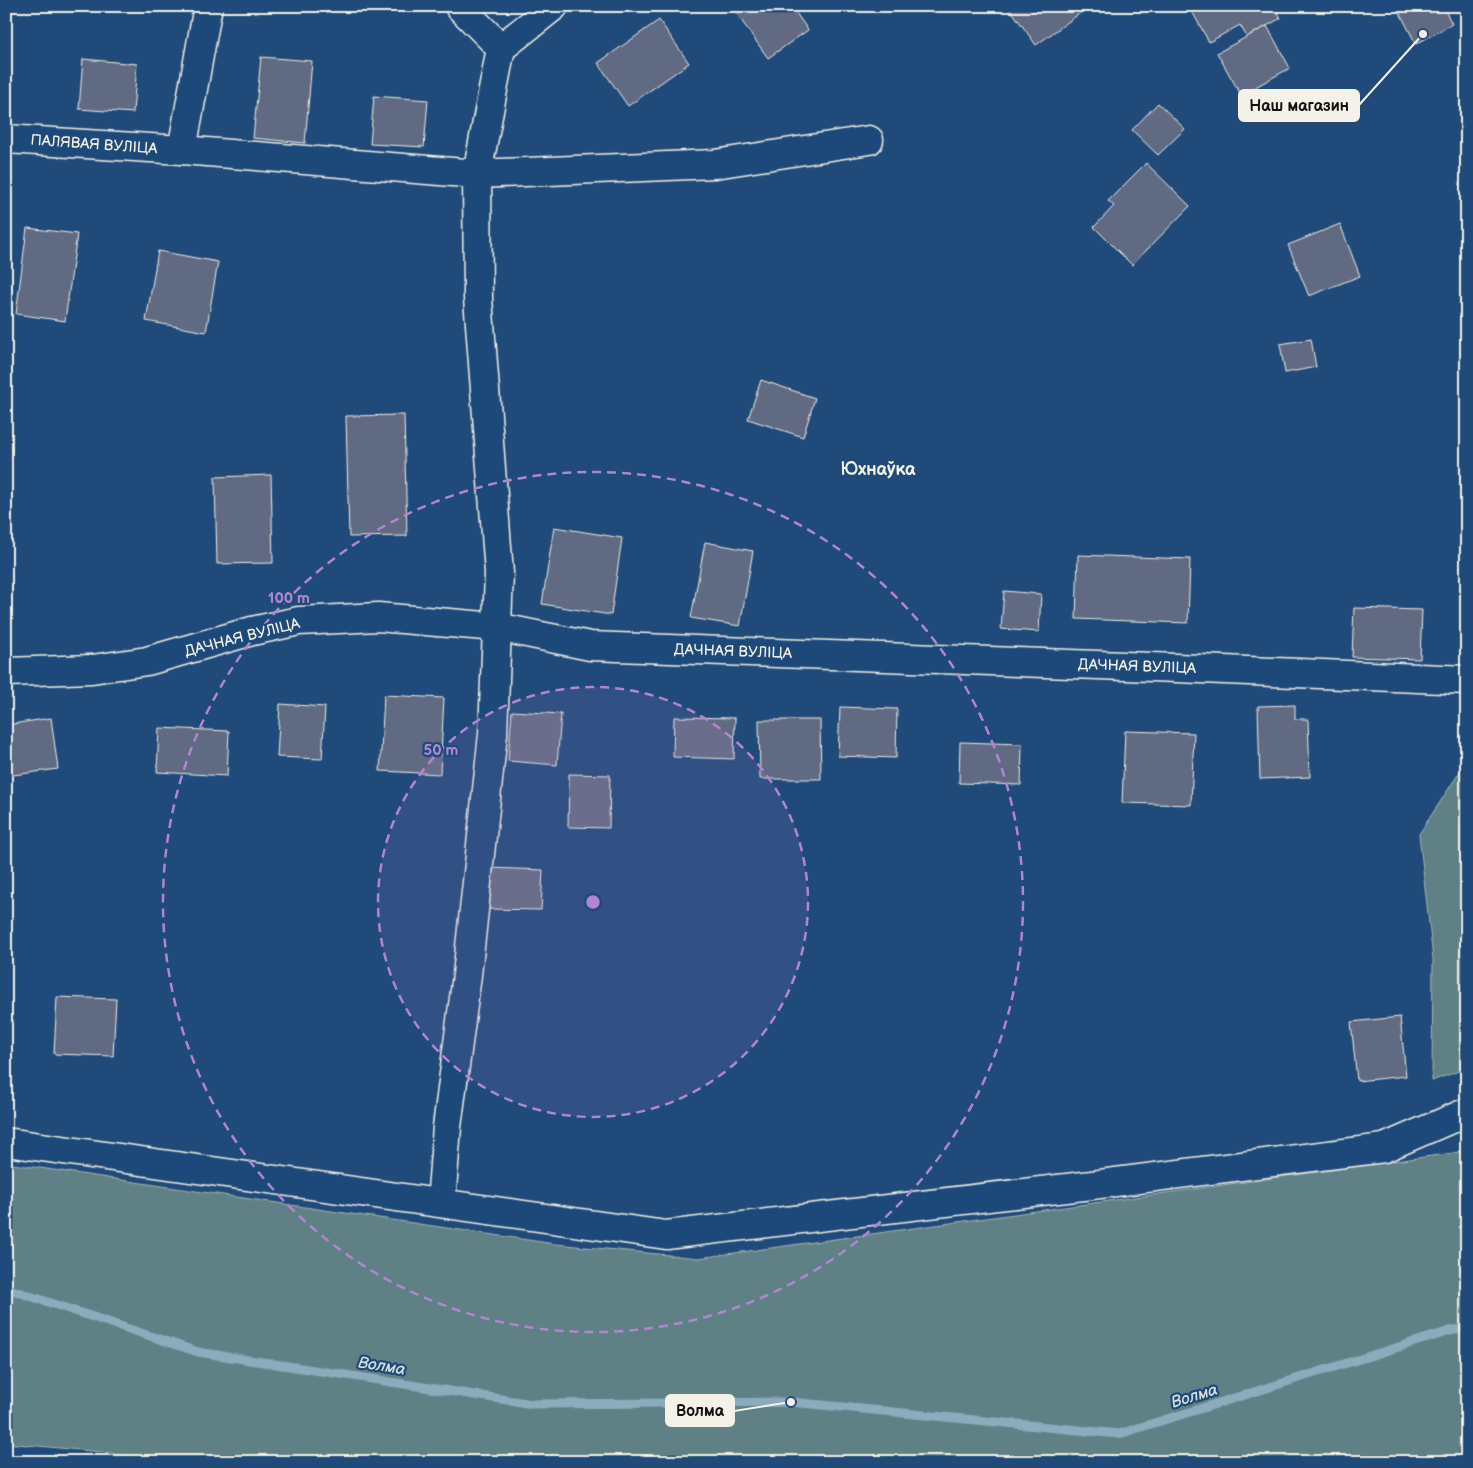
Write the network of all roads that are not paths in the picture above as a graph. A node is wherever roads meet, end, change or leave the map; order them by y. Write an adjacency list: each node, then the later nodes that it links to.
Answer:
1 (208, 6): 7 (street)
2 (459, 6): 4 (street)
3 (554, 6): 4 (street)
4 (501, 48): 8 (street)
5 (6, 139): 7 (street, ПАЛЯВАЯ ВУЛІЦА)
6 (870, 140): 8 (street, ПАЛЯВАЯ ВУЛІЦА)
7 (182, 150): 8 (street, ПАЛЯВАЯ ВУЛІЦА)
8 (477, 174): 9 (street)
9 (497, 627): 10 (street, ДАЧНАЯ ВУЛІЦА); 11 (street, ДАЧНАЯ ВУЛІЦА); 14 (street)
10 (6, 672)
11 (1467, 680)
12 (1467, 1112): 14 (street)
13 (6, 1142): 14 (street)
14 (441, 1204)

